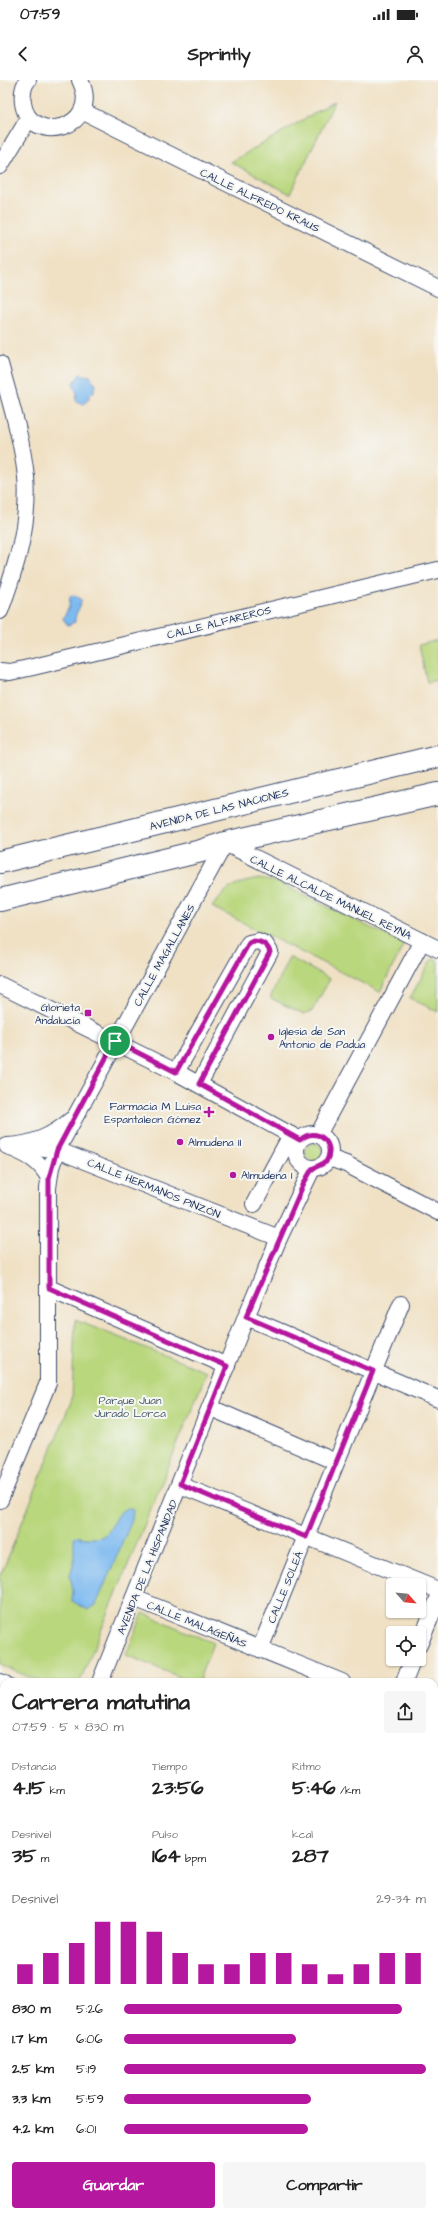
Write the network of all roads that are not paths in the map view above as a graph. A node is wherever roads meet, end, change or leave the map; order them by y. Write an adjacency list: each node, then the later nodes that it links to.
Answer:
1 (80, 80): 3 (street)
2 (23, 81): 4 (street)
3 (82, 111): 4 (street); 6 (street, CALLE ALFREDO KRAUS)
4 (30, 118): 5 (street)
5 (0, 166)
6 (438, 288)
7 (0, 364): 9 (street)
8 (438, 570): 10 (street, CALLE ALFAREROS)
9 (0, 610)
10 (0, 671)
11 (438, 756): 14 (street, AVENIDA DE LAS NACIONES)
12 (438, 794): 13 (street)
13 (225, 843): 15 (street); 16 (street, CALLE ALCALDE MANUEL REYNA); 19 (street, CALLE MAGALLANES)
14 (0, 862)
15 (0, 900)
16 (422, 941): 17 (street, CALLE ALCALDE MANUEL REYNA); 23 (street)
17 (438, 949)
18 (0, 985): 19 (street)
19 (115, 1041): 20 (street); 22 (street, CALLE MAGALLANES)
20 (176, 1072): 21 (street); 21 (street)
21 (199, 1084): 24 (street)
22 (74, 1118): 25 (street); 27 (street, CALLE MAGALLANES)
23 (318, 1135): 24 (street); 28 (street)
24 (295, 1137): 29 (street); 31 (street)
25 (27, 1145): 26 (street); 27 (street, CALLE HERMANOS PINZÓN)
26 (3, 1146): 30 (street)
27 (57, 1150): 30 (street, CALLE MAGALLANES); 33 (street, CALLE HERMANOS PINZÓN)
28 (329, 1158): 29 (street); 32 (street)
29 (312, 1169): 33 (street, AVENIDA DE LA HISPANIDAD)
30 (49, 1178): 34 (street, CALLE MAGALLANES)
31 (254, 1204)
32 (438, 1212)
33 (279, 1238): 36 (street, AVENIDA DE LA HISPANIDAD)
34 (49, 1288): 37 (street); 43 (street, CALLE MAGALLANES)
35 (401, 1304): 38 (street, CALLE SOLEÁ)
36 (246, 1317): 37 (street, AVENIDA DE LA HISPANIDAD); 38 (street)
37 (227, 1366): 40 (street, AVENIDA DE LA HISPANIDAD)
38 (373, 1371): 39 (street); 41 (street, CALLE SOLEÁ)
39 (438, 1399)
40 (211, 1408): 41 (street); 42 (street, AVENIDA DE LA HISPANIDAD)
41 (336, 1462): 44 (street, CALLE SOLEÁ)
42 (180, 1484): 44 (street); 46 (street, AVENIDA DE LA HISPANIDAD)
43 (0, 1500)
44 (306, 1537): 45 (street); 49 (street, CALLE SOLEÁ)
45 (438, 1590)
46 (134, 1598): 49 (street, CALLE MALAGEÑAS); 51 (street, AVENIDA DE LA HISPANIDAD)
47 (438, 1599): 48 (street)
48 (426, 1628)
49 (260, 1649): 52 (street, CALLE MALAGEÑAS)
50 (410, 1666): 53 (street)
51 (102, 1678)
52 (332, 1678)
53 (406, 1678)

